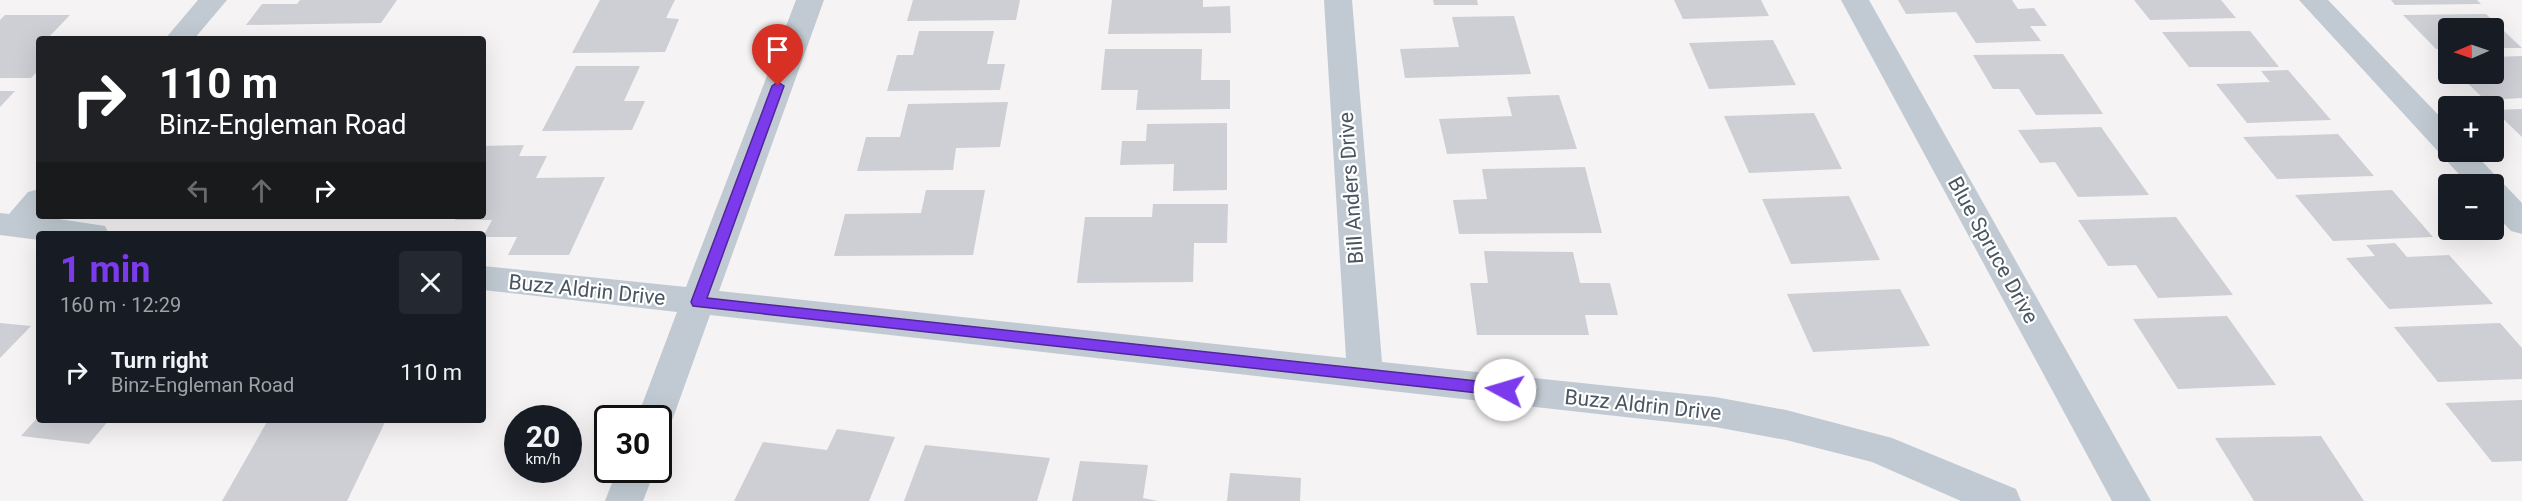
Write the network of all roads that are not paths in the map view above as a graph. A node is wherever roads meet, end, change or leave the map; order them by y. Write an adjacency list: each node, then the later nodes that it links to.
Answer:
1 (213, 0): 6 (street)
2 (810, 0): 16 (street)
3 (1338, 0): 17 (street, Bill Anders Drive)
4 (1855, 0): 22 (street, Blue Spruce Drive)
5 (2313, 0): 7 (street)
6 (182, 36)
7 (2438, 133)
8 (2465, 162): 9 (street)
9 (2476, 174)
10 (36, 202): 13 (street)
11 (2504, 203): 12 (street)
12 (2522, 222)
13 (9, 225): 14 (street)
14 (65, 231)
15 (486, 278): 16 (street, Buzz Aldrin Drive)
16 (698, 302): 17 (street, Buzz Aldrin Drive); 18 (street)
17 (1365, 375): 21 (street, Buzz Aldrin Drive)
18 (660, 405)
19 (631, 483): 20 (street)
20 (624, 501)
21 (2002, 501)
22 (2132, 501)

